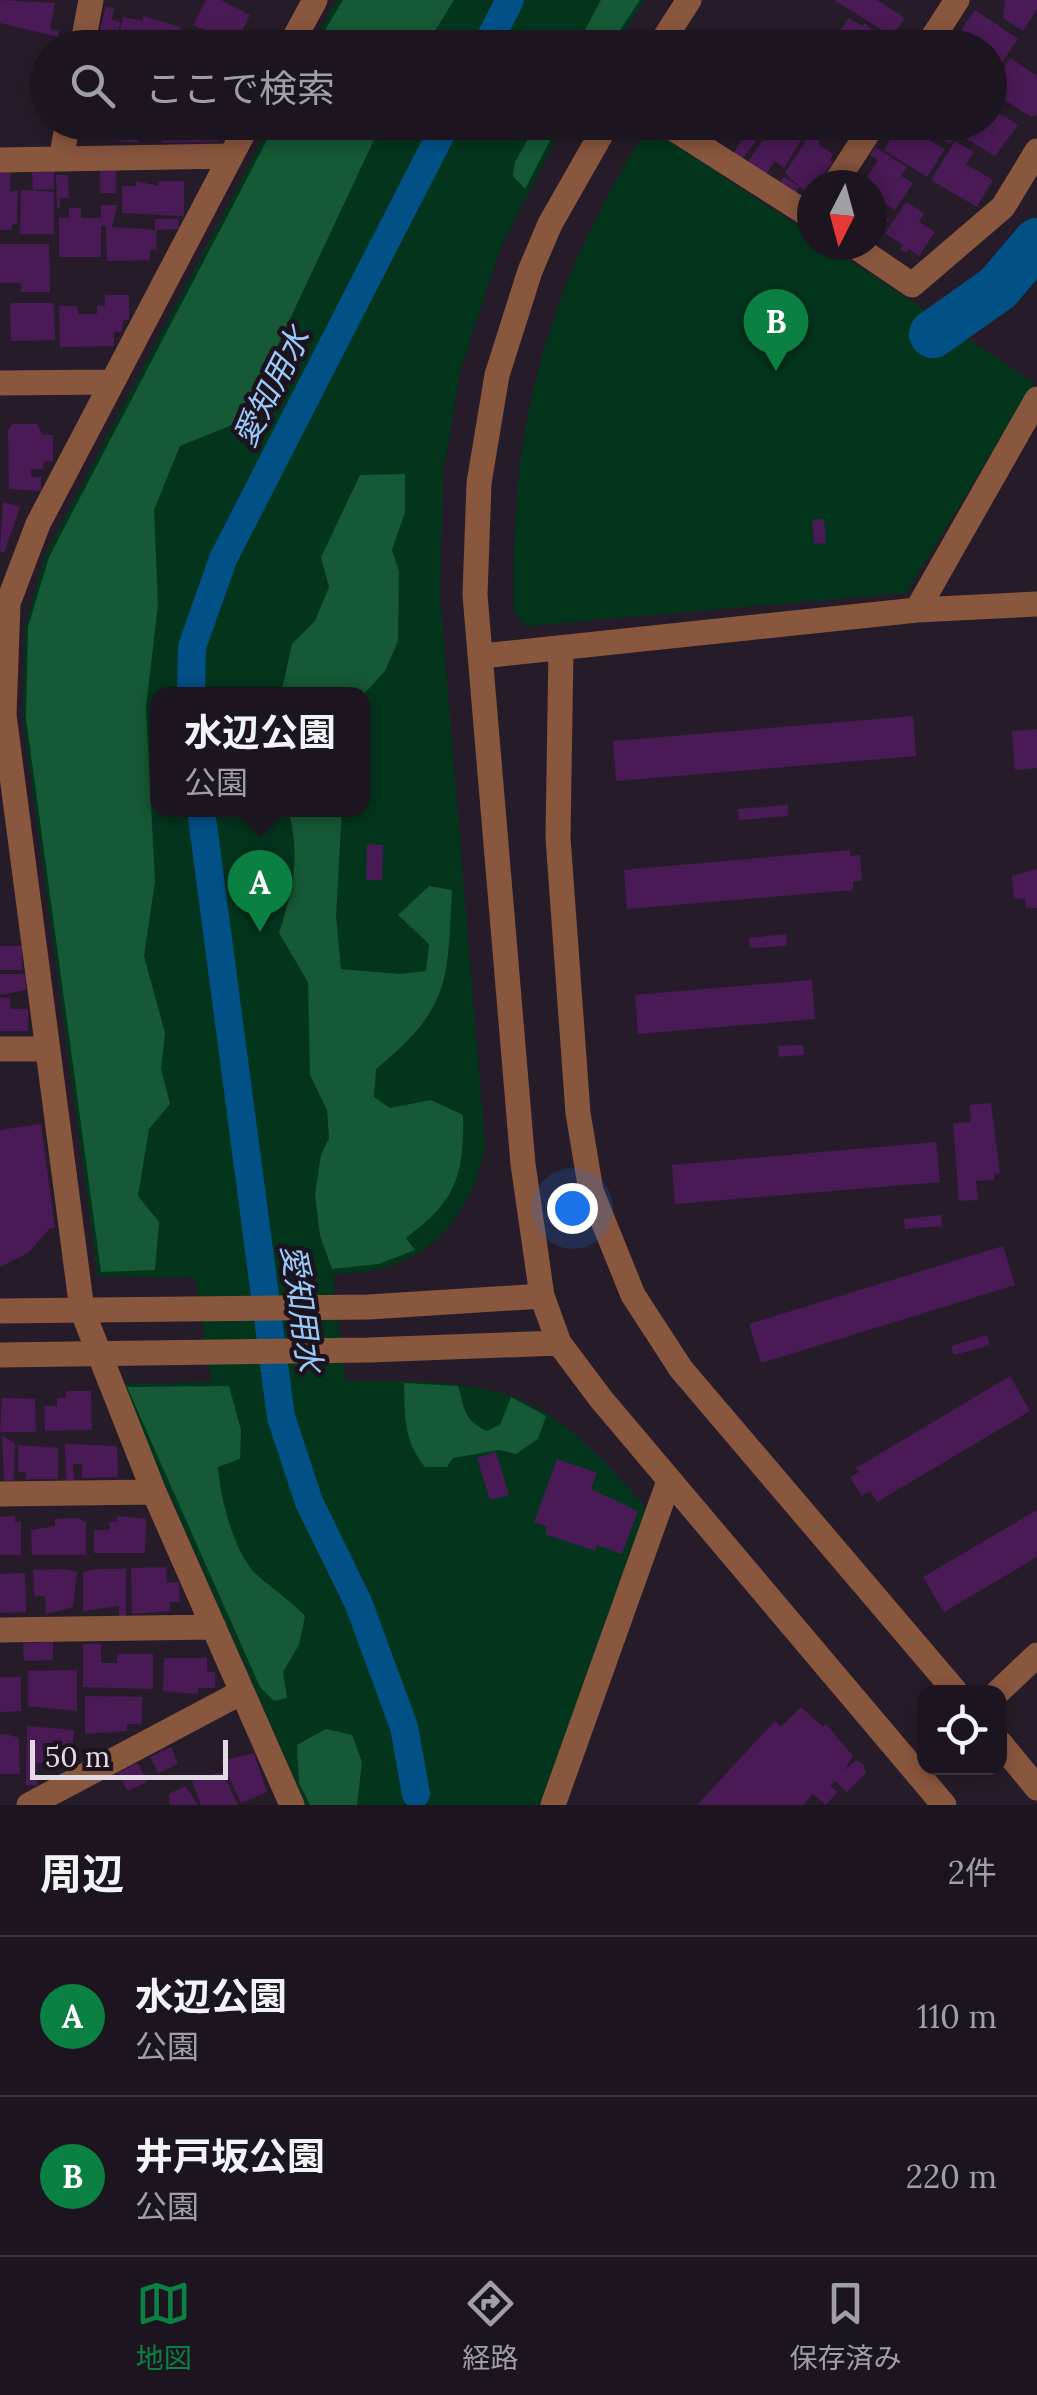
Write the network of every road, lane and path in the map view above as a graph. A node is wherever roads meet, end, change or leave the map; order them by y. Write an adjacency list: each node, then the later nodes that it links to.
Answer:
1 (92, 0): 5 (street)
2 (315, 0): 6 (street)
3 (690, 0): 7 (street)
4 (958, 0): 8 (street)
5 (86, 30)
6 (299, 30)
7 (670, 30)
8 (938, 30)
9 (64, 140): 16 (street)
10 (240, 140): 15 (street)
11 (597, 140): 28 (street)
12 (692, 140): 19 (street)
13 (864, 140): 18 (street)
14 (1037, 150): 20 (street)
15 (232, 156): 16 (street); 21 (street)
16 (61, 158): 17 (street)
17 (0, 160)
18 (844, 170)
19 (797, 207)
20 (875, 260)
21 (112, 382): 22 (street); 24 (street)
22 (0, 383)
23 (1037, 399): 26 (street)
24 (4, 603): 29 (street)
25 (1037, 604): 26 (street)
26 (917, 610): 27 (street)
27 (561, 648): 28 (street); 44 (street)
28 (482, 656): 32 (street)
29 (9, 825): 31 (street)
30 (0, 1049): 31 (street)
31 (47, 1049): 33 (street)
32 (542, 1296): 33 (street); 35 (street)
33 (82, 1310): 34 (street); 36 (street)
34 (0, 1311)
35 (559, 1342): 36 (street); 38 (street)
36 (96, 1354): 37 (street); 39 (street)
37 (0, 1355)
38 (669, 1480): 51 (street); 52 (street)
39 (154, 1492): 40 (street); 41 (street)
40 (0, 1494)
41 (214, 1628): 42 (street); 46 (street)
42 (0, 1630)
43 (1037, 1655): 45 (street)
44 (950, 1685)
45 (1005, 1685)
46 (242, 1692): 49 (street); 50 (street)
47 (1007, 1752): 48 (street)
48 (1037, 1788)
49 (30, 1805)
50 (292, 1805)
51 (553, 1805)
52 (944, 1805)

